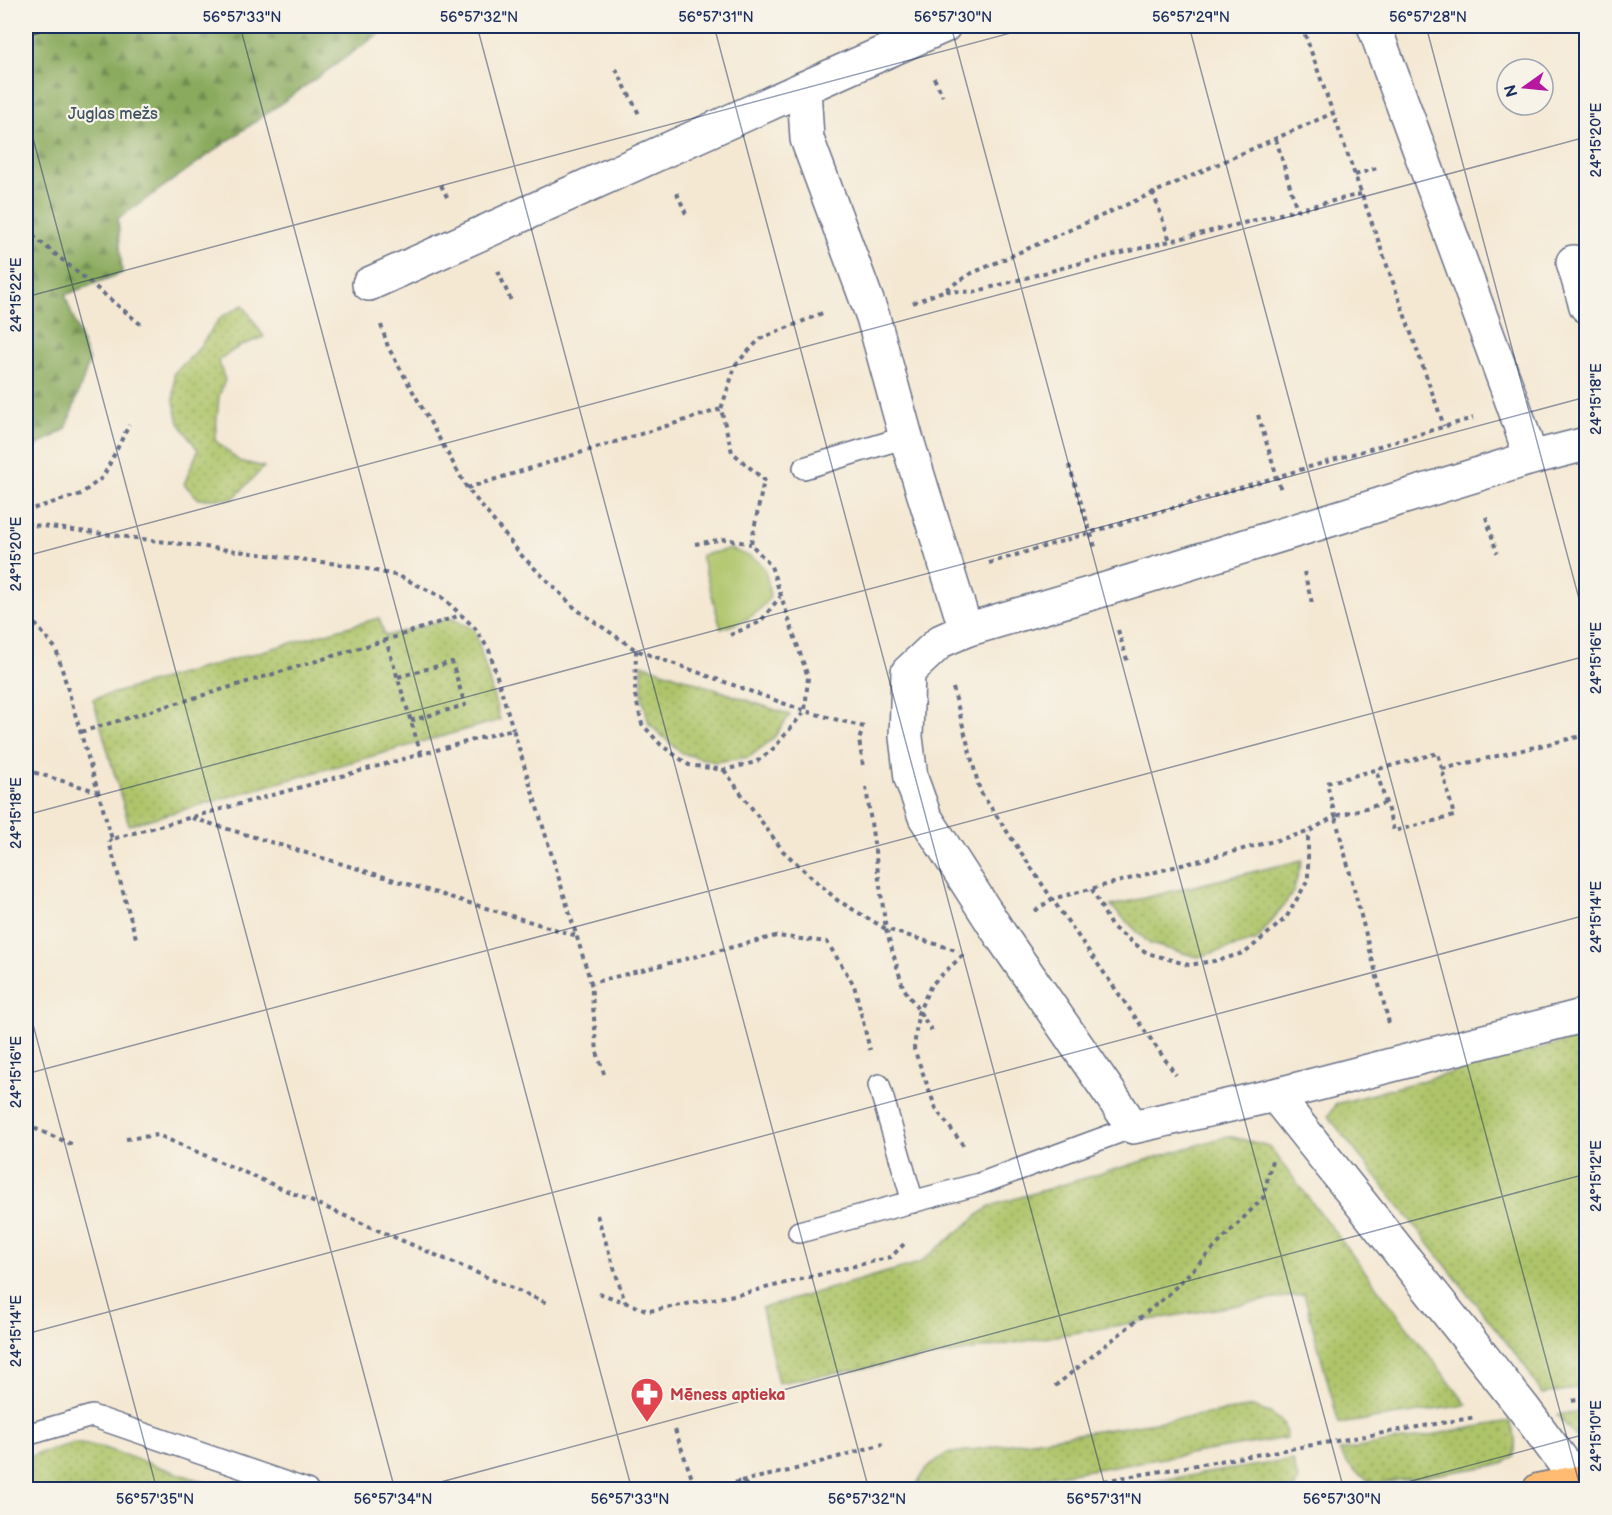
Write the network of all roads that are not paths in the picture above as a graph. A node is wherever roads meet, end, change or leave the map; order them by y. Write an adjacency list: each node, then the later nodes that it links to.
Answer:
1 (944, 26): 3 (street)
2 (1374, 26): 9 (street)
3 (804, 88): 5 (street); 7 (street)
4 (1574, 262): 6 (street)
5 (369, 284)
6 (1587, 306)
7 (906, 437): 10 (lane); 11 (street)
8 (1587, 444): 9 (street)
9 (1531, 458): 11 (street)
10 (804, 468)
11 (954, 635): 15 (street)
12 (1587, 1015): 14 (street)
13 (879, 1085): 16 (lane)
14 (1275, 1095): 15 (street); 19 (street)
15 (1133, 1127): 16 (lane)
16 (913, 1202): 17 (lane)
17 (799, 1232)
18 (26, 1435): 20 (lane)
19 (1583, 1482): 21 (main road)
20 (307, 1490)
21 (1539, 1490)

